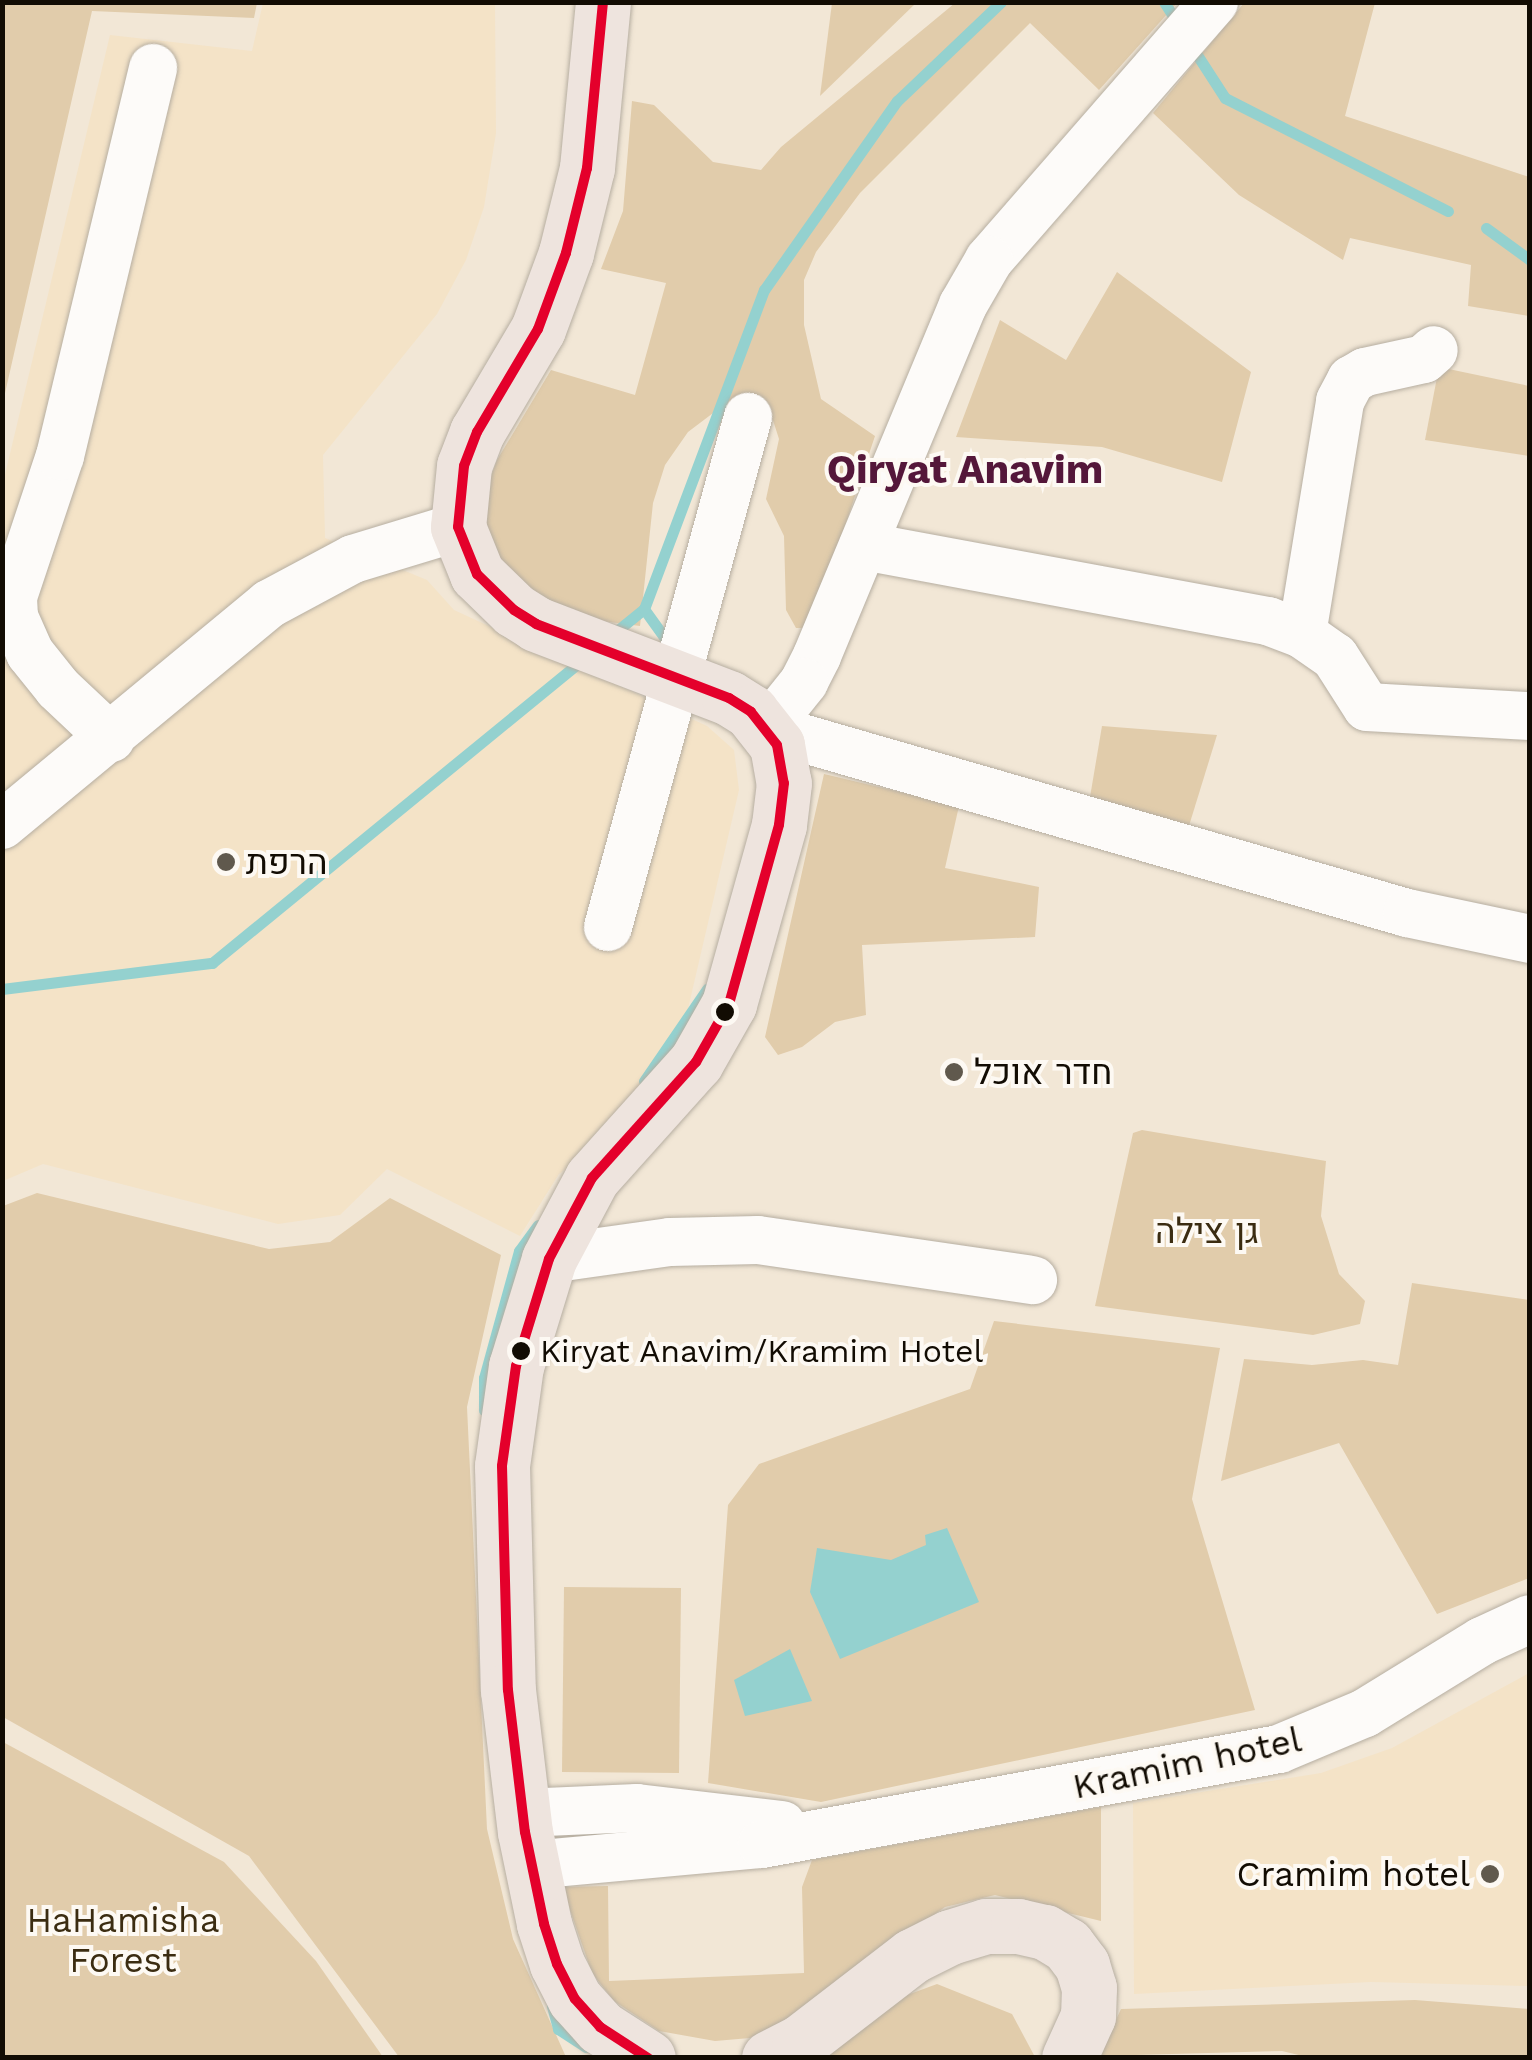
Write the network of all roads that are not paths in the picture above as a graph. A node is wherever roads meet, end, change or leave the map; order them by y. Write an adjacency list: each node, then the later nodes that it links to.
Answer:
1 (603, 2): 6 (main road)
2 (1214, 2): 7 (street)
3 (153, 68): 12 (street)
4 (1434, 350): 8 (street)
5 (748, 418): 9 (street)
6 (458, 526): 9 (main road); 12 (street)
7 (863, 546): 8 (street); 11 (street)
8 (1302, 634): 10 (street)
9 (676, 677): 11 (main road); 14 (street)
10 (1530, 716)
11 (767, 728): 15 (street); 16 (main road)
12 (111, 738): 13 (street)
13 (2, 825)
14 (608, 927)
15 (1530, 939)
16 (548, 1259): 17 (street); 19 (main road)
17 (1033, 1280)
18 (1530, 1618): 19 (street, Kramim hotel)
19 (527, 1839): 20 (main road)
20 (648, 2058)
21 (769, 2058): 22 (main road)
22 (1069, 2058)

